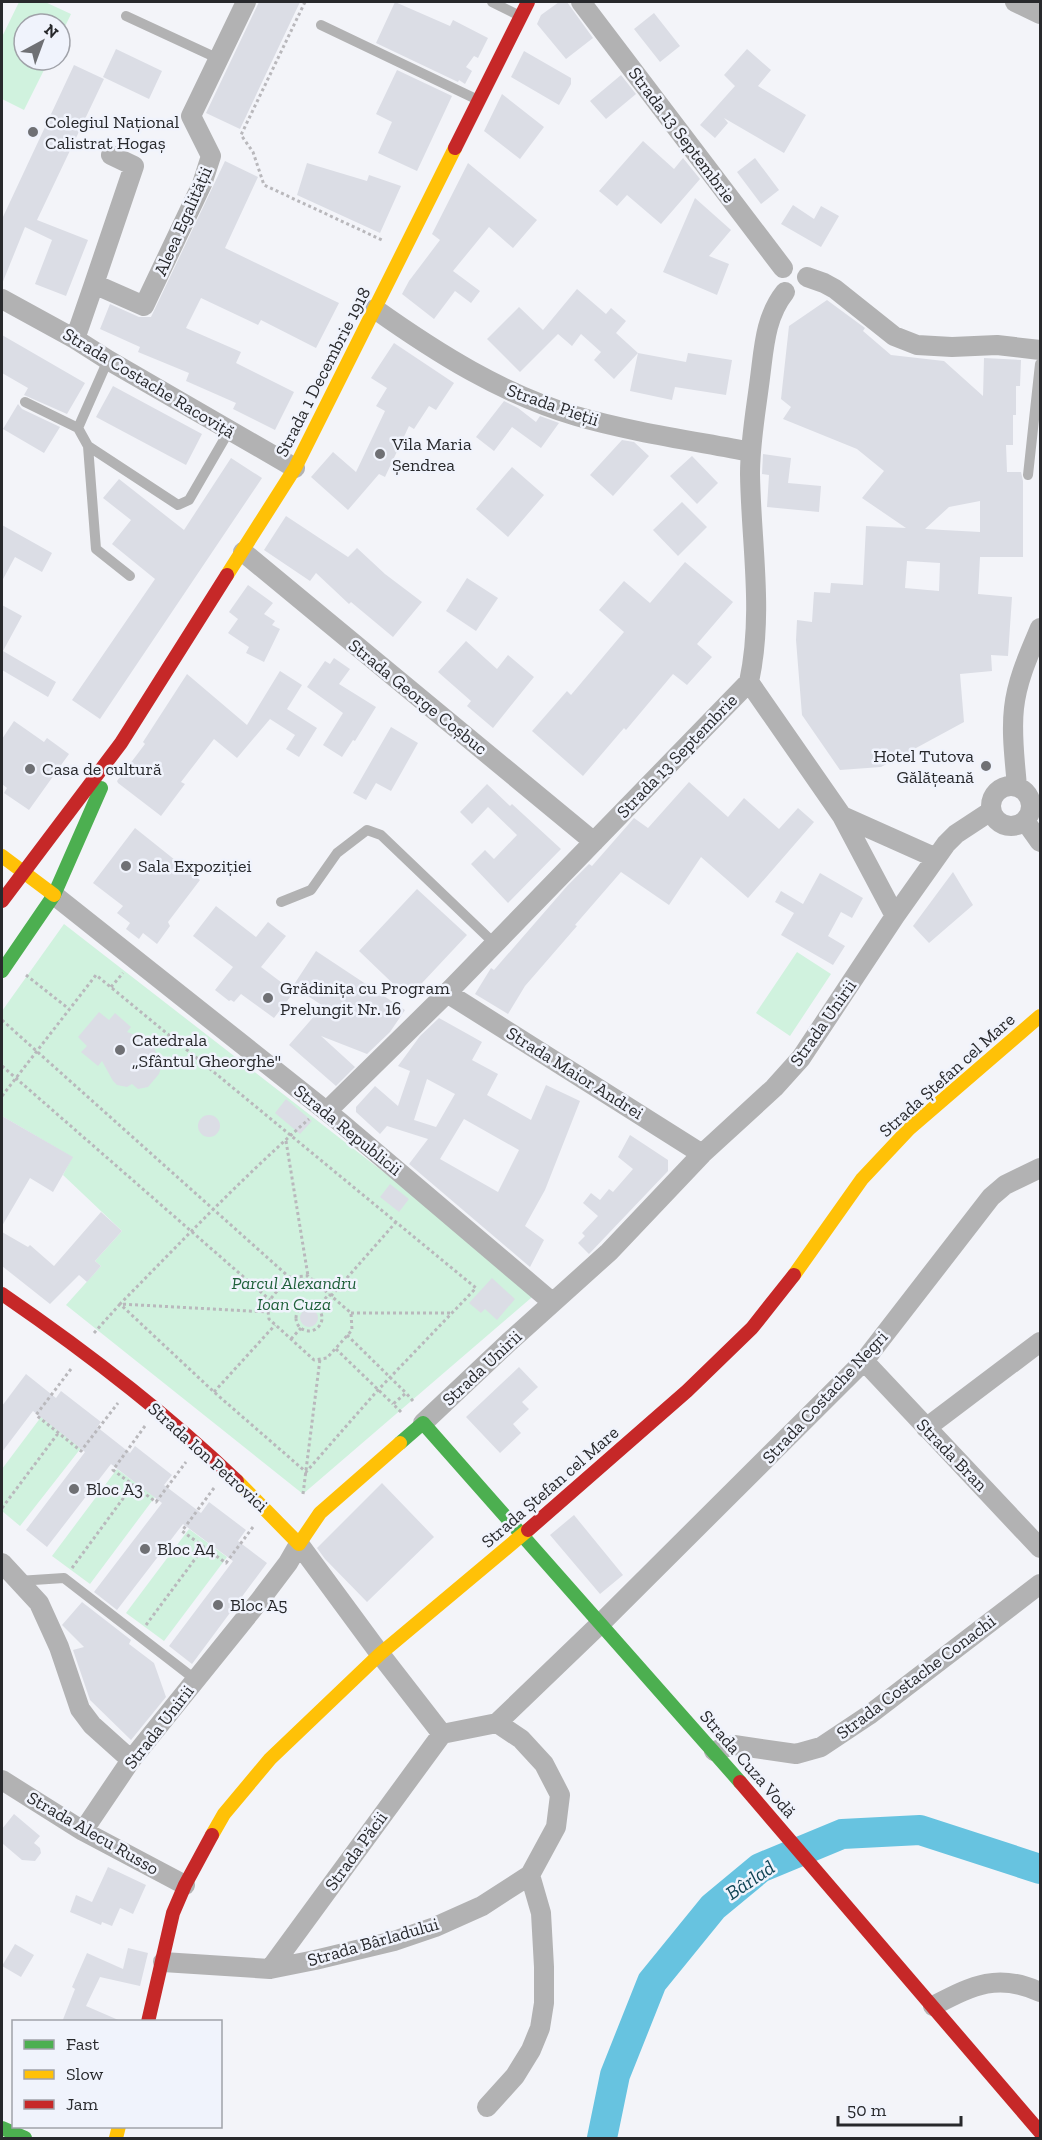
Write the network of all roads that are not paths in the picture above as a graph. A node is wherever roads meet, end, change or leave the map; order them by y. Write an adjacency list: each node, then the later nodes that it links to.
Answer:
1 (246, 2): 10 (street, Aleea Egalității)
2 (492, 2): 8 (lane)
3 (528, 2): 8 (main road, Strada 1 Decembrie 1918)
4 (581, 2): 13 (street, Strada 13 Septembrie)
5 (1016, 2): 6 (street)
6 (1041, 14)
7 (126, 16): 10 (lane)
8 (521, 16): 11 (main road, Strada 1 Decembrie 1918)
9 (321, 25): 11 (lane)
10 (219, 58): 15 (street, Aleea Egalității)
11 (479, 100): 18 (main road, Strada 1 Decembrie 1918)
12 (111, 154): 15 (street)
13 (783, 268): 14 (street); 16 (street)
14 (807, 277): 16 (street); 20 (street)
15 (94, 285): 19 (street)
16 (785, 292): 27 (street, Strada 13 Septembrie)
17 (2, 299): 19 (street, Strada Costache Racoviță)
18 (375, 309): 27 (street, Strada Pieții); 28 (main road, Strada 1 Decembrie 1918)
19 (75, 339): 21 (street, Strada Costache Racoviță)
20 (1041, 350)
21 (108, 360): 24 (lane); 25 (street, Strada Costache Racoviță)
22 (1041, 364): 29 (lane)
23 (25, 402): 24 (lane)
24 (78, 428): 26 (lane)
25 (229, 431): 26 (lane); 28 (street, Strada Costache Racoviță)
26 (88, 446): 31 (lane)
27 (751, 452): 33 (street, Strada 13 Septembrie)
28 (295, 468): 30 (main road, Strada 1 Decembrie 1918)
29 (1028, 475)
30 (243, 552): 34 (main road, Strada 1 Decembrie 1918); 39 (street, Strada George Coșbuc)
31 (130, 576)
32 (1041, 628): 35 (street)
33 (749, 682): 37 (street); 39 (street, Strada 13 Septembrie)
34 (121, 743): 43 (main road, Strada 1 Decembrie 1918); 44 (main road, Strada 1 Decembrie 1918)
35 (1017, 787): 36 (street); 38 (street)
36 (991, 811): 38 (street); 42 (street, Strada Unirii)
37 (842, 816): 42 (street); 47 (street)
38 (1025, 821): 40 (street)
39 (594, 842): 48 (street, Strada 13 Septembrie)
40 (1041, 842)
41 (2, 856): 43 (main road)
42 (936, 858): 47 (street, Strada Unirii)
43 (22, 872): 44 (main road); 45 (main road, Strada 1 Decembrie 1918)
44 (54, 896): 49 (main road, Strada 1 Decembrie 1918); 52 (street, Strada Republicii)
45 (2, 901)
46 (281, 902): 48 (lane)
47 (895, 916): 53 (street, Strada Unirii)
48 (495, 944): 50 (street, Strada 13 Septembrie)
49 (5, 966)
50 (447, 993): 52 (street, Strada 13 Septembrie); 53 (street, Strada Maior Andrei)
51 (1041, 1016): 61 (main road, Strada Ștefan cel Mare)
52 (327, 1111): 56 (street, Strada Republicii)
53 (702, 1154): 56 (street, Strada Unirii)
54 (1041, 1168): 58 (street, Strada Costache Negri)
55 (2, 1294): 62 (main road, Strada Ion Petrovici)
56 (552, 1302): 59 (street, Strada Unirii)
57 (1041, 1342): 60 (street)
58 (864, 1361): 60 (street, Strada Bran); 67 (street, Strada Costache Negri)
59 (423, 1424): 61 (main road, Strada Cuza Vodă); 62 (main road, Strada Unirii)
60 (926, 1428): 63 (street, Strada Bran)
61 (523, 1535): 67 (main road, Strada Cuza Vodă); 68 (main road, Strada Ștefan cel Mare)
62 (299, 1544): 68 (street, Strada Ion Petrovici); 69 (street, Strada Unirii)
63 (1041, 1548)
64 (2, 1563): 65 (street)
65 (18, 1581): 69 (lane); 73 (street)
66 (1041, 1584): 72 (street, Strada Costache Conachi)
67 (601, 1623): 70 (street, Strada Costache Negri); 72 (main road, Strada Cuza Vodă)
68 (380, 1654): 71 (street, Strada Ion Petrovici); 77 (main road, Strada Ștefan cel Mare)
69 (196, 1680): 73 (street, Strada Unirii)
70 (497, 1723): 71 (street); 76 (street, Strada Bârladului)
71 (442, 1734): 79 (street, Strada Păcii)
72 (714, 1751): 81 (main road, Strada Cuza Vodă)
73 (131, 1760): 75 (street, Strada Unirii)
74 (2, 1780): 75 (street, Strada Alecu Russo)
75 (83, 1831): 77 (street, Strada Alecu Russo)
76 (530, 1875): 79 (street, Strada Bârladului); 83 (street)
77 (185, 1885): 78 (main road, Strada Ștefan cel Mare)
78 (163, 1962): 79 (street, Strada Bârladului); 82 (main road, Strada Ștefan cel Mare)
79 (270, 1969)
80 (1041, 1992): 81 (street)
81 (933, 2006): 85 (main road, Strada Cuza Vodă)
82 (148, 2020)
83 (487, 2107)
84 (2, 2128): 86 (main road)
85 (1041, 2132)
86 (24, 2139)

